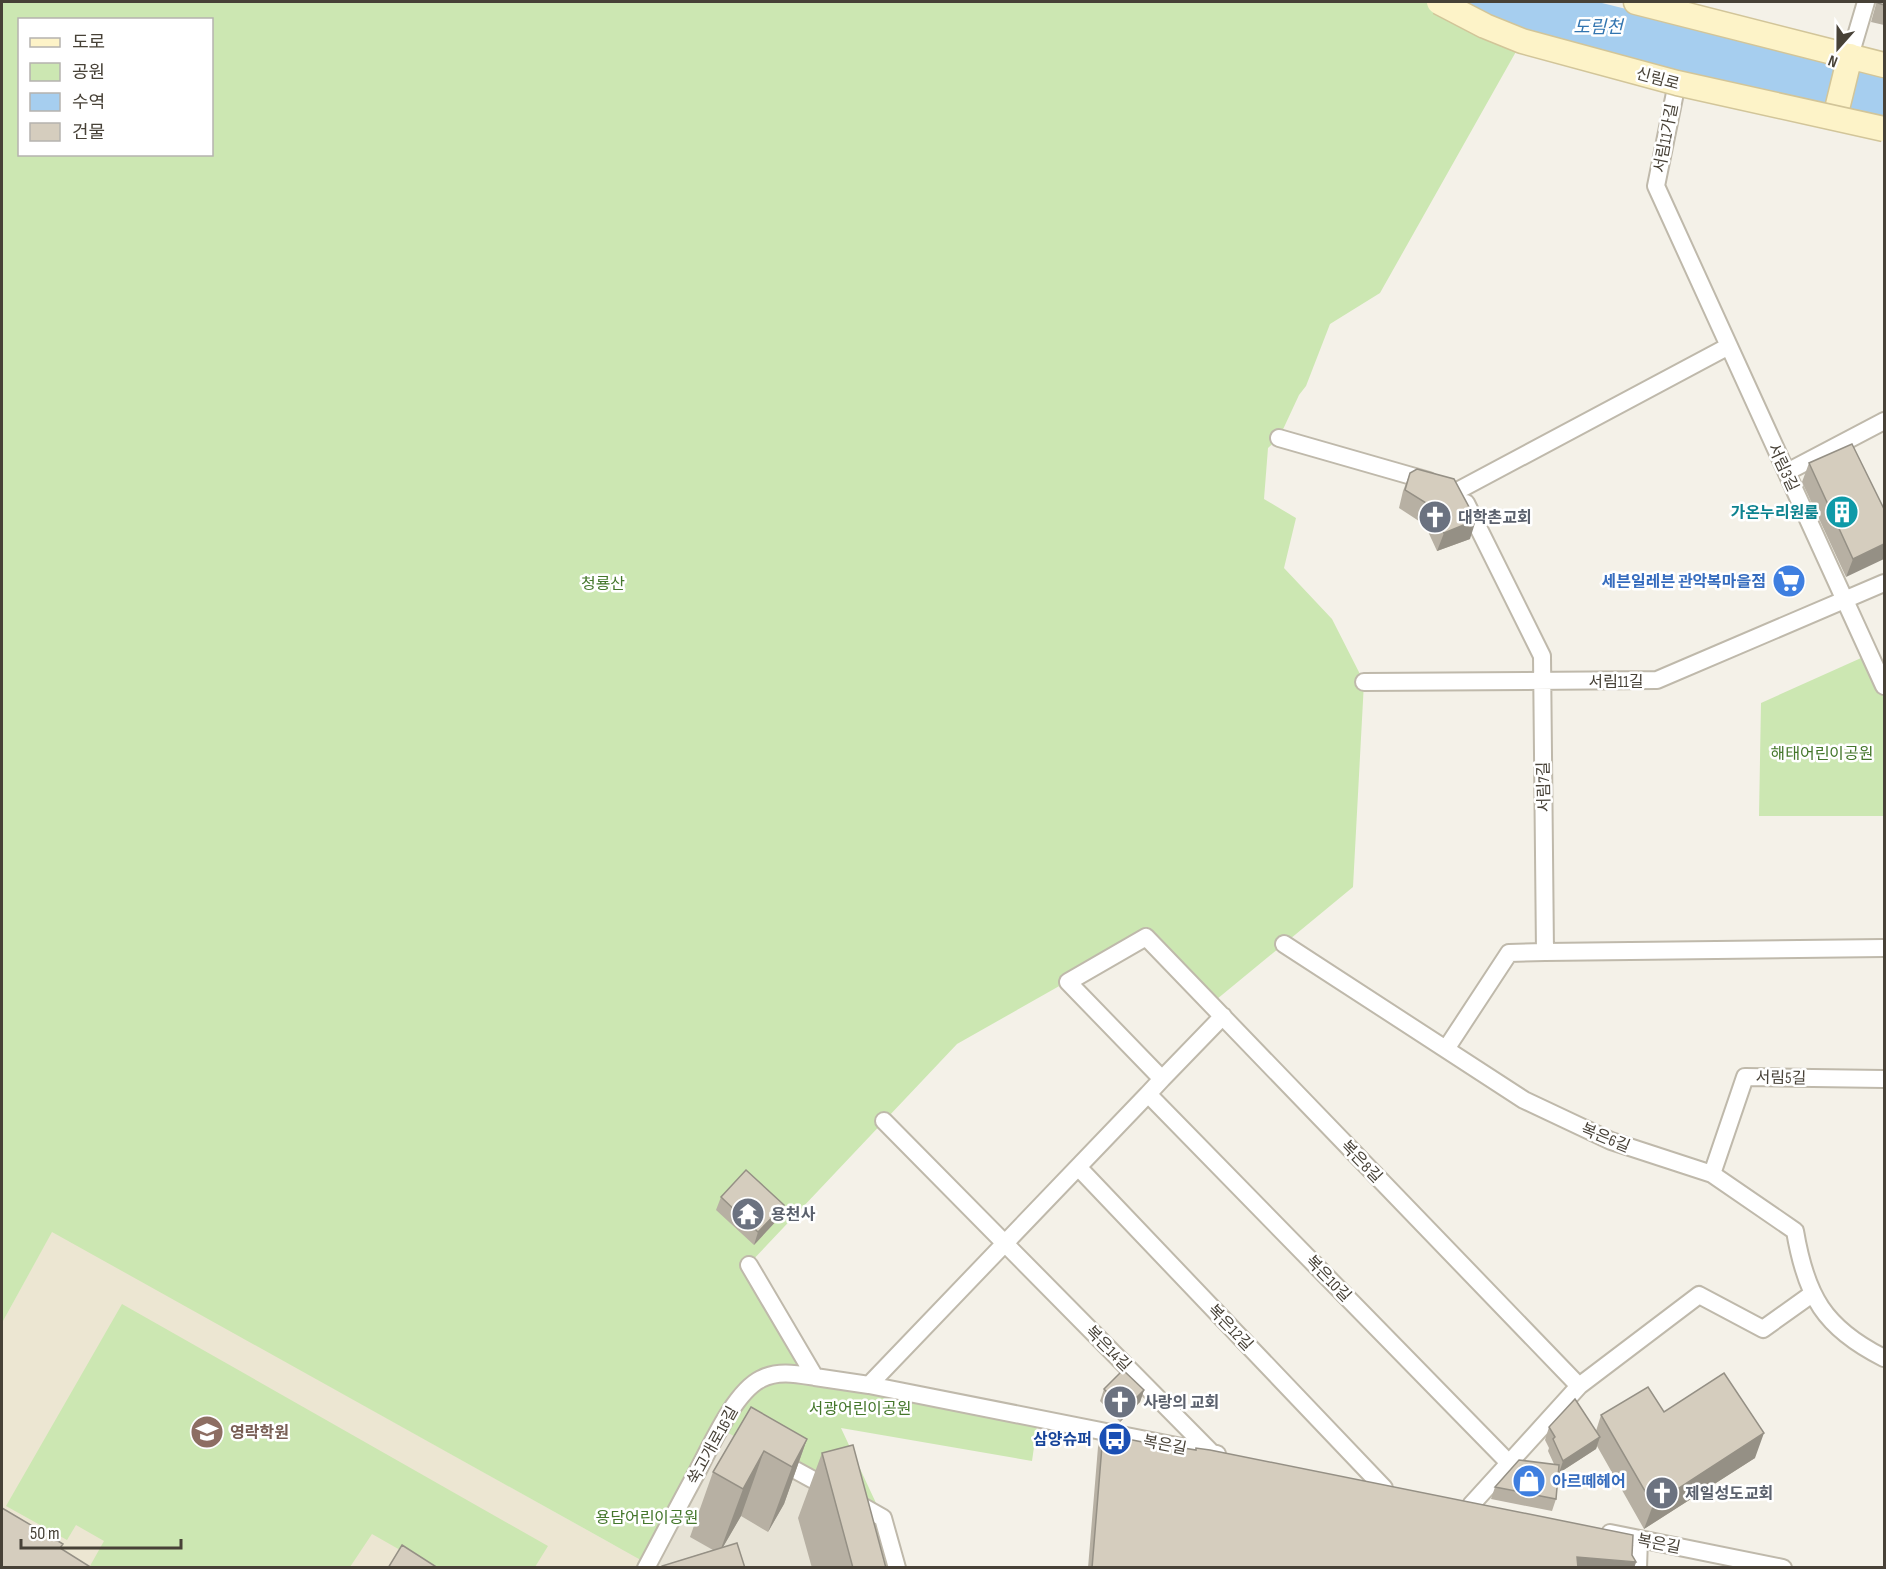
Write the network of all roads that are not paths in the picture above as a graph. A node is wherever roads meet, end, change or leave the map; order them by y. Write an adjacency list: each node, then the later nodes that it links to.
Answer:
1 (1439, 2): 6 (main road, 신림로, bridge)
2 (1636, 2): 4 (main road)
3 (1866, 2): 4 (street)
4 (1850, 56): 5 (main road); 7 (main road)
5 (1884, 65)
6 (1677, 83): 7 (main road, 신림로, bridge); 9 (street, 서림11가길)
7 (1835, 118): 8 (main road, 신림로, bridge)
8 (1884, 129)
9 (1688, 257): 10 (street, 서림3길)
10 (1729, 346): 13 (street, 서림3길); 14 (street)
11 (1884, 421): 13 (street)
12 (1279, 438): 14 (street)
13 (1787, 472): 16 (street, 서림3길)
14 (1459, 490): 17 (street, 서림7길)
15 (1884, 584): 16 (street, 서림11길)
16 (1845, 600): 17 (street, 서림11길); 19 (street, 서림3길)
17 (1542, 681): 18 (street, 서림11길); 22 (street, 서림7길)
18 (1364, 682)
19 (1884, 686)
20 (1284, 944): 24 (street, 복은6길)
21 (1884, 948): 22 (street)
22 (1545, 952): 24 (street)
23 (1222, 1016): 25 (street); 25 (street, 복은8길); 37 (street, 복은8길)
24 (1446, 1049): 30 (street, 복은6길)
25 (1162, 1079): 27 (street)
26 (1884, 1079): 30 (street, 서림5길)
27 (1148, 1094): 29 (street); 41 (street, 복은10길)
28 (884, 1121): 31 (street, 복은14길)
29 (1078, 1167): 31 (street); 42 (street, 복은12길)
30 (1712, 1174): 33 (street, 복은6길)
31 (1005, 1243): 36 (street); 39 (street, 복은14길)
32 (749, 1264): 35 (street)
33 (1812, 1294): 34 (street, 복은6길); 37 (street)
34 (1884, 1358)
35 (815, 1377): 36 (street, 복은길); 46 (street, 쑥고개로16길)
36 (869, 1385): 39 (street, 복은길)
37 (1578, 1386): 41 (street)
38 (761, 1451): 47 (street)
39 (1212, 1454): 40 (street, 복은길)
40 (1235, 1458)
41 (1509, 1463): 43 (street)
42 (1361, 1483)
43 (1494, 1510)
44 (1594, 1530): 45 (street, 복은길)
45 (1639, 1539): 48 (street); 49 (street, 복은길)
46 (646, 1568)
47 (897, 1568)
48 (1638, 1568)
49 (1783, 1568)

